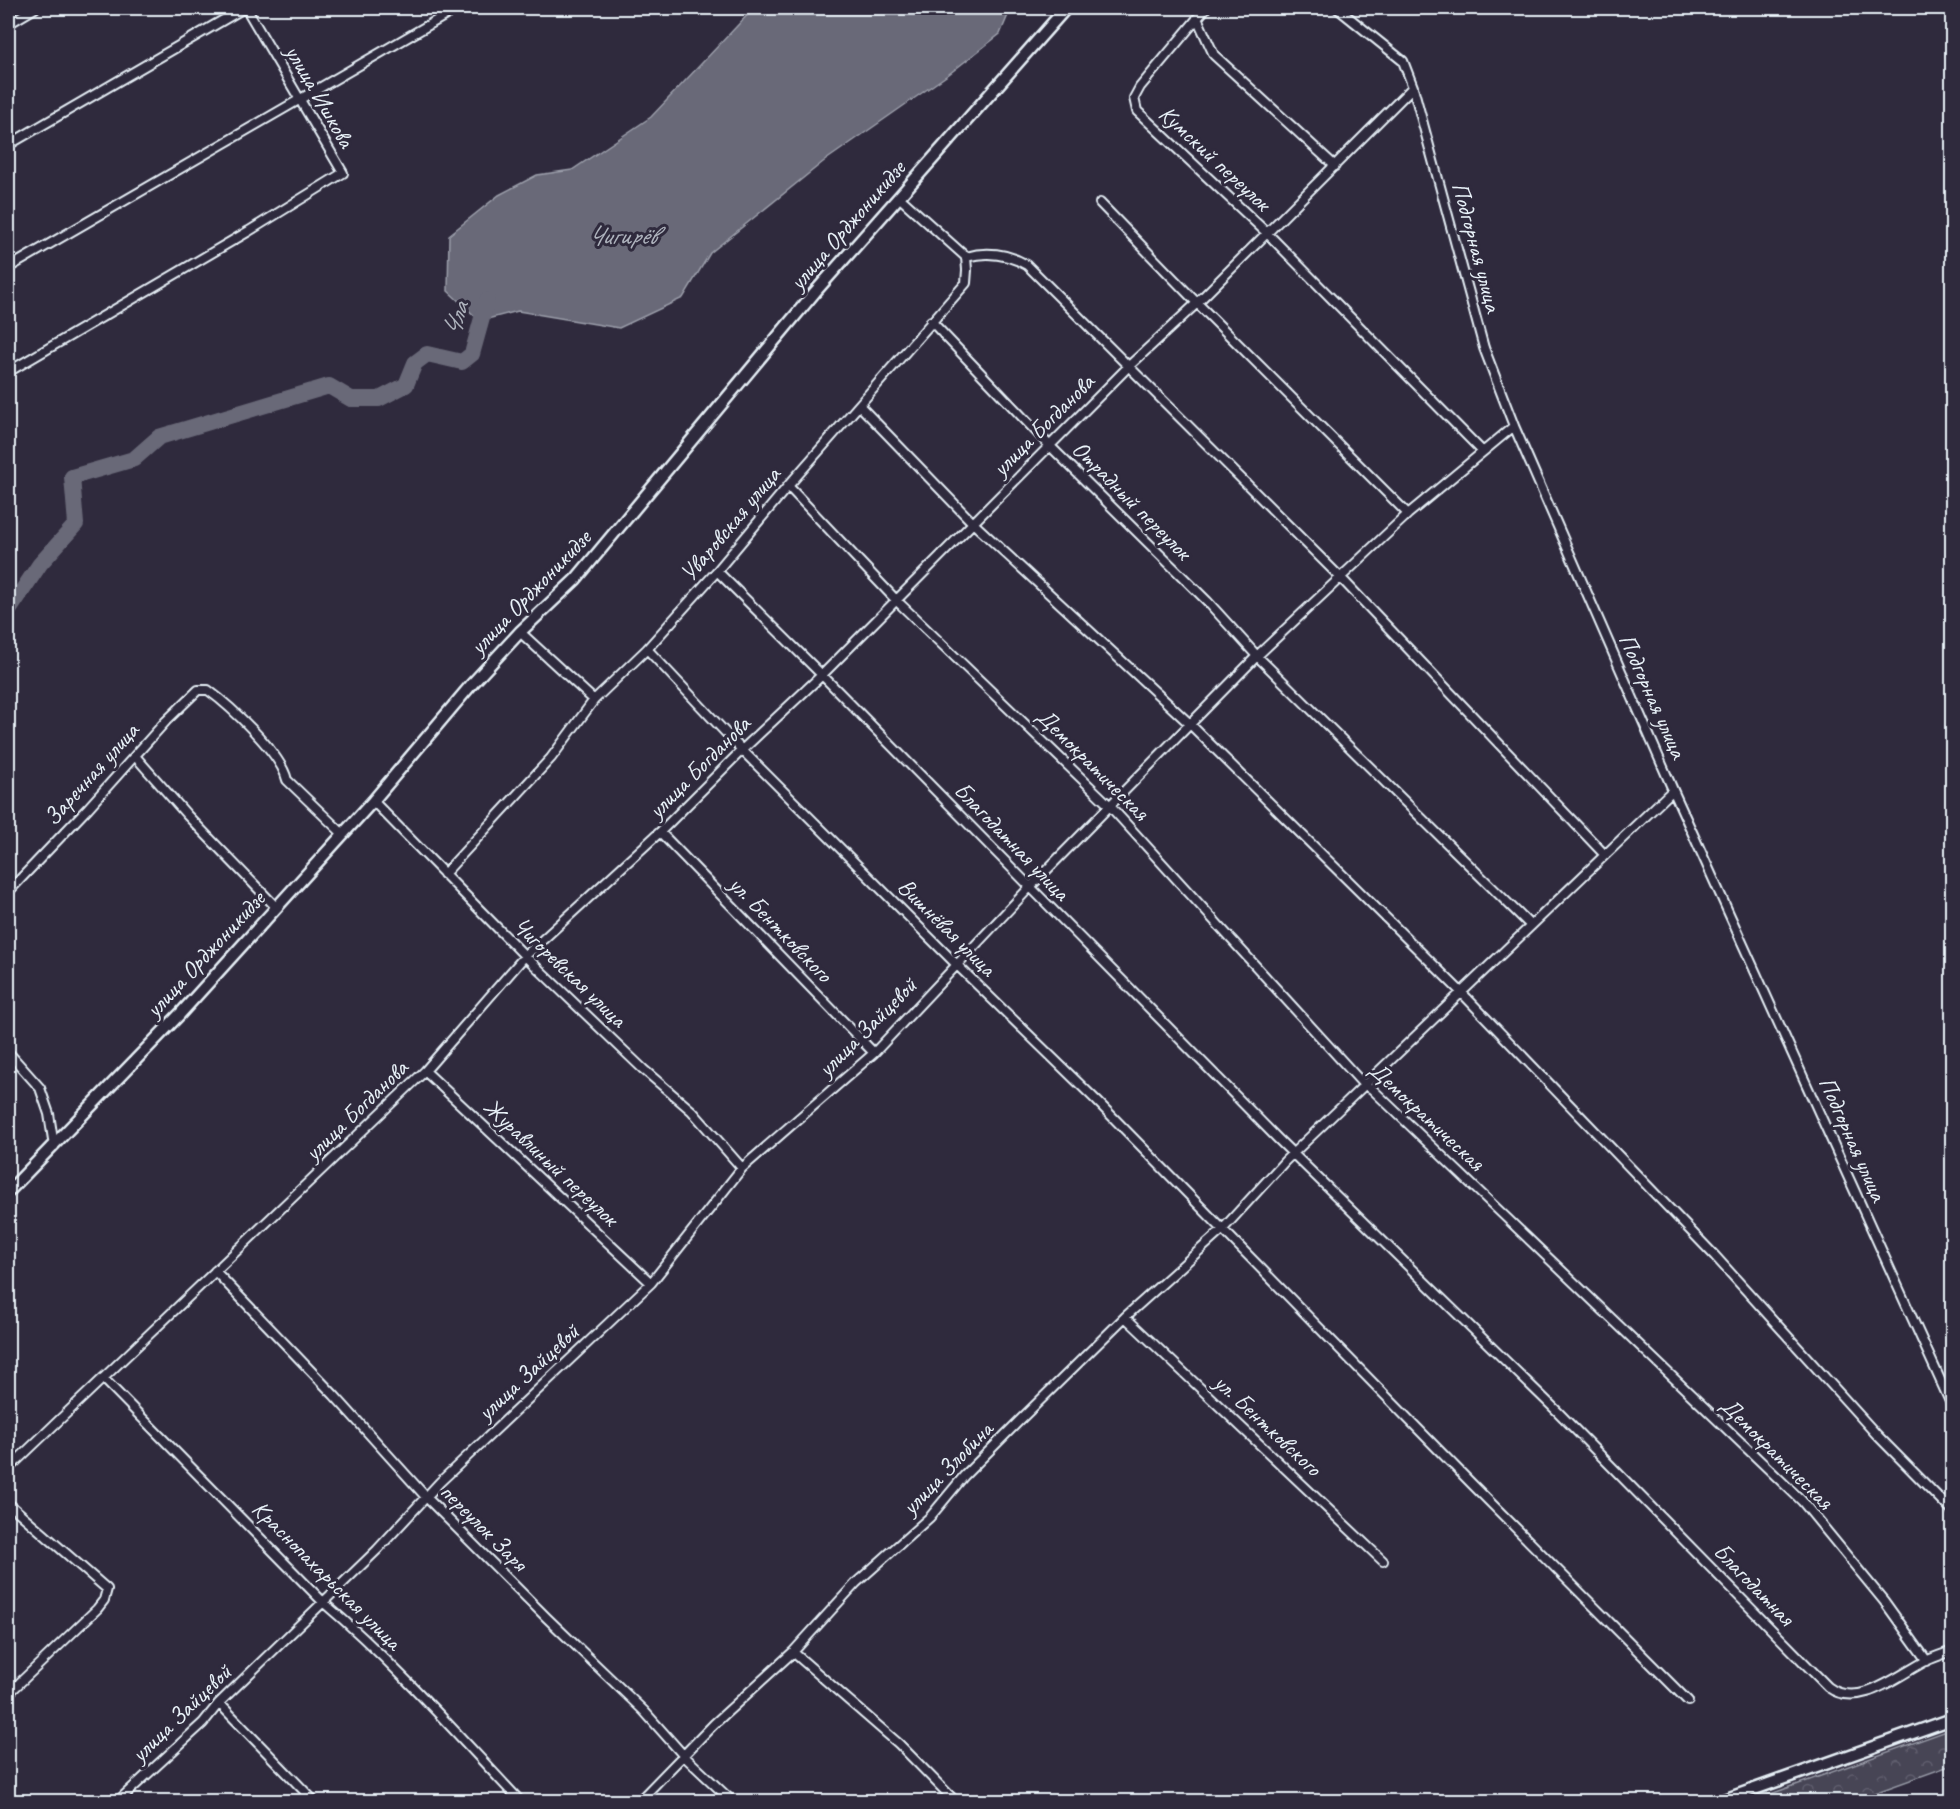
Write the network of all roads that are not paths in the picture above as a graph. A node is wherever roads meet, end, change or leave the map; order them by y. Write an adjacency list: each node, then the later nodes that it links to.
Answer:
1 (35, 8): 8 (street)
2 (245, 8): 10 (street, улица Ишкова); 11 (street)
3 (458, 8): 10 (street)
4 (1066, 8): 13 (street, улица Орджоникидзе)
5 (1206, 8): 7 (street)
6 (1337, 8): 9 (street, Подгорная улица)
7 (1197, 18): 12 (street); 15 (street, Кумский переулок)
8 (8, 24)
9 (1413, 87): 12 (street, улица Богданова); 23 (street, Подгорная улица)
10 (298, 98): 17 (street); 21 (street, улица Ишкова)
11 (8, 145)
12 (1335, 166): 15 (street, улица Богданова)
13 (899, 197): 16 (street); 32 (street, улица Орджоникидзе)
14 (1100, 203): 18 (street)
15 (1267, 233): 18 (street, улица Богданова); 25 (street, Кумский переулок)
16 (966, 257): 19 (street, Уваровская улица); 20 (street)
17 (8, 268)
18 (1197, 303): 20 (street, улица Богданова); 27 (street)
19 (932, 321): 22 (street, Уваровская улица); 24 (street, Отрадный переулок)
20 (1129, 366): 24 (street, улица Богданова); 30 (street)
21 (8, 372)
22 (859, 405): 26 (street, Уваровская улица); 28 (street)
23 (1514, 426): 25 (street, улица Зайцевой); 40 (street, Подгорная улица)
24 (1050, 446): 28 (street, улица Богданова); 34 (street, Отрадный переулок)
25 (1482, 451): 27 (street, улица Зайцевой)
26 (788, 486): 29 (street, Уваровская улица); 31 (street, Демократическая)
27 (1408, 514): 30 (street, улица Зайцевой)
28 (973, 523): 31 (street, улица Богданова); 37 (street)
29 (717, 571): 33 (street, Уваровская улица); 35 (street, Благодатная улица)
30 (1341, 578): 34 (street, улица Зайцевой); 45 (street)
31 (897, 600): 35 (street, улица Богданова); 42 (street, Демократическая)
32 (520, 632): 36 (street); 41 (street, улица Орджоникидзе)
33 (647, 649): 36 (street, Уваровская улица); 38 (street, Вишнёвая улица)
34 (1257, 656): 37 (street, улица Зайцевой); 50 (street, Отрадный переулок)
35 (822, 675): 38 (street, улица Богданова); 47 (street, Благодатная улица)
36 (594, 700): 46 (street, Уваровская улица)
37 (1191, 725): 42 (street, улица Зайцевой); 53 (street)
38 (742, 750): 43 (street, улица Богданова); 52 (street, Вишнёвая улица)
39 (135, 756): 44 (street, Заречная улица); 48 (street, Заречная улица); 49 (street)
40 (1672, 790): 45 (street, улица Злобина); 67 (street, Подгорная улица)
41 (374, 801): 44 (street, улица Орджоникидзе); 46 (street, Чигоревская улица)
42 (1109, 805): 47 (street, улица Зайцевой); 57 (street, Демократическая)
43 (660, 832): 51 (street, улица Богданова); 55 (street, ул. Бентковского)
44 (343, 834): 49 (street, улица Орджоникидзе)
45 (1605, 855): 50 (street, улица Злобина)
46 (444, 874): 51 (street, Чигоревская улица)
47 (1030, 887): 52 (street, улица Зайцевой); 59 (street, Благодатная улица)
48 (8, 892)
49 (277, 908): 58 (street, улица Орджоникидзе)
50 (1531, 926): 53 (street, улица Злобина)
51 (525, 956): 56 (street, улица Богданова); 60 (street, Чигоревская улица)
52 (956, 964): 55 (street, улица Зайцевой); 62 (street, Вишнёвая улица)
53 (1461, 992): 57 (street, улица Злобина); 72 (street)
54 (8, 1052): 58 (street)
55 (874, 1053): 60 (street, улица Зайцевой)
56 (424, 1071): 63 (street, улица Богданова); 64 (street, Журавлиный переулок)
57 (1364, 1085): 59 (street, улица Злобина); 77 (street, Демократическая)
58 (54, 1146): 61 (street, улица Орджоникидзе)
59 (1292, 1154): 62 (street, улица Злобина); 68 (street, Благодатная улица)
60 (742, 1168): 64 (street, улица Зайцевой)
61 (8, 1192)
62 (1222, 1230): 65 (street, улица Злобина); 79 (street, Вишнёвая улица)
63 (215, 1271): 66 (street, улица Богданова); 70 (street, переулок Заря)
64 (651, 1283): 70 (street, улица Зайцевой)
65 (1125, 1317): 73 (street, ул. Бентковского); 76 (street, улица Злобина)
66 (103, 1378): 69 (street, улица Богданова); 74 (street, Краснопахарьская улица)
67 (1953, 1406)
68 (1557, 1411): 77 (street, Благодатная)
69 (8, 1469)
70 (426, 1497): 74 (street, улица Зайцевой); 82 (street, переулок Заря)
71 (8, 1503): 78 (street)
72 (1953, 1511)
73 (1383, 1561)
74 (324, 1603): 80 (street, улица Зайцевой); 85 (street, Краснопахарьская улица)
75 (1953, 1651): 77 (street, Благодатная)
76 (793, 1652): 82 (street, улица Злобина); 88 (street)
77 (1927, 1661)
78 (8, 1694)
79 (1688, 1701)
80 (219, 1703): 83 (street, улица Зайцевой); 84 (street)
81 (1953, 1719): 89 (street)
82 (684, 1756): 86 (street, улица Злобина); 87 (street, переулок Заря)
83 (117, 1802)
84 (315, 1802)
85 (521, 1802)
86 (638, 1802)
87 (733, 1802)
88 (956, 1802)
89 (1718, 1802)

